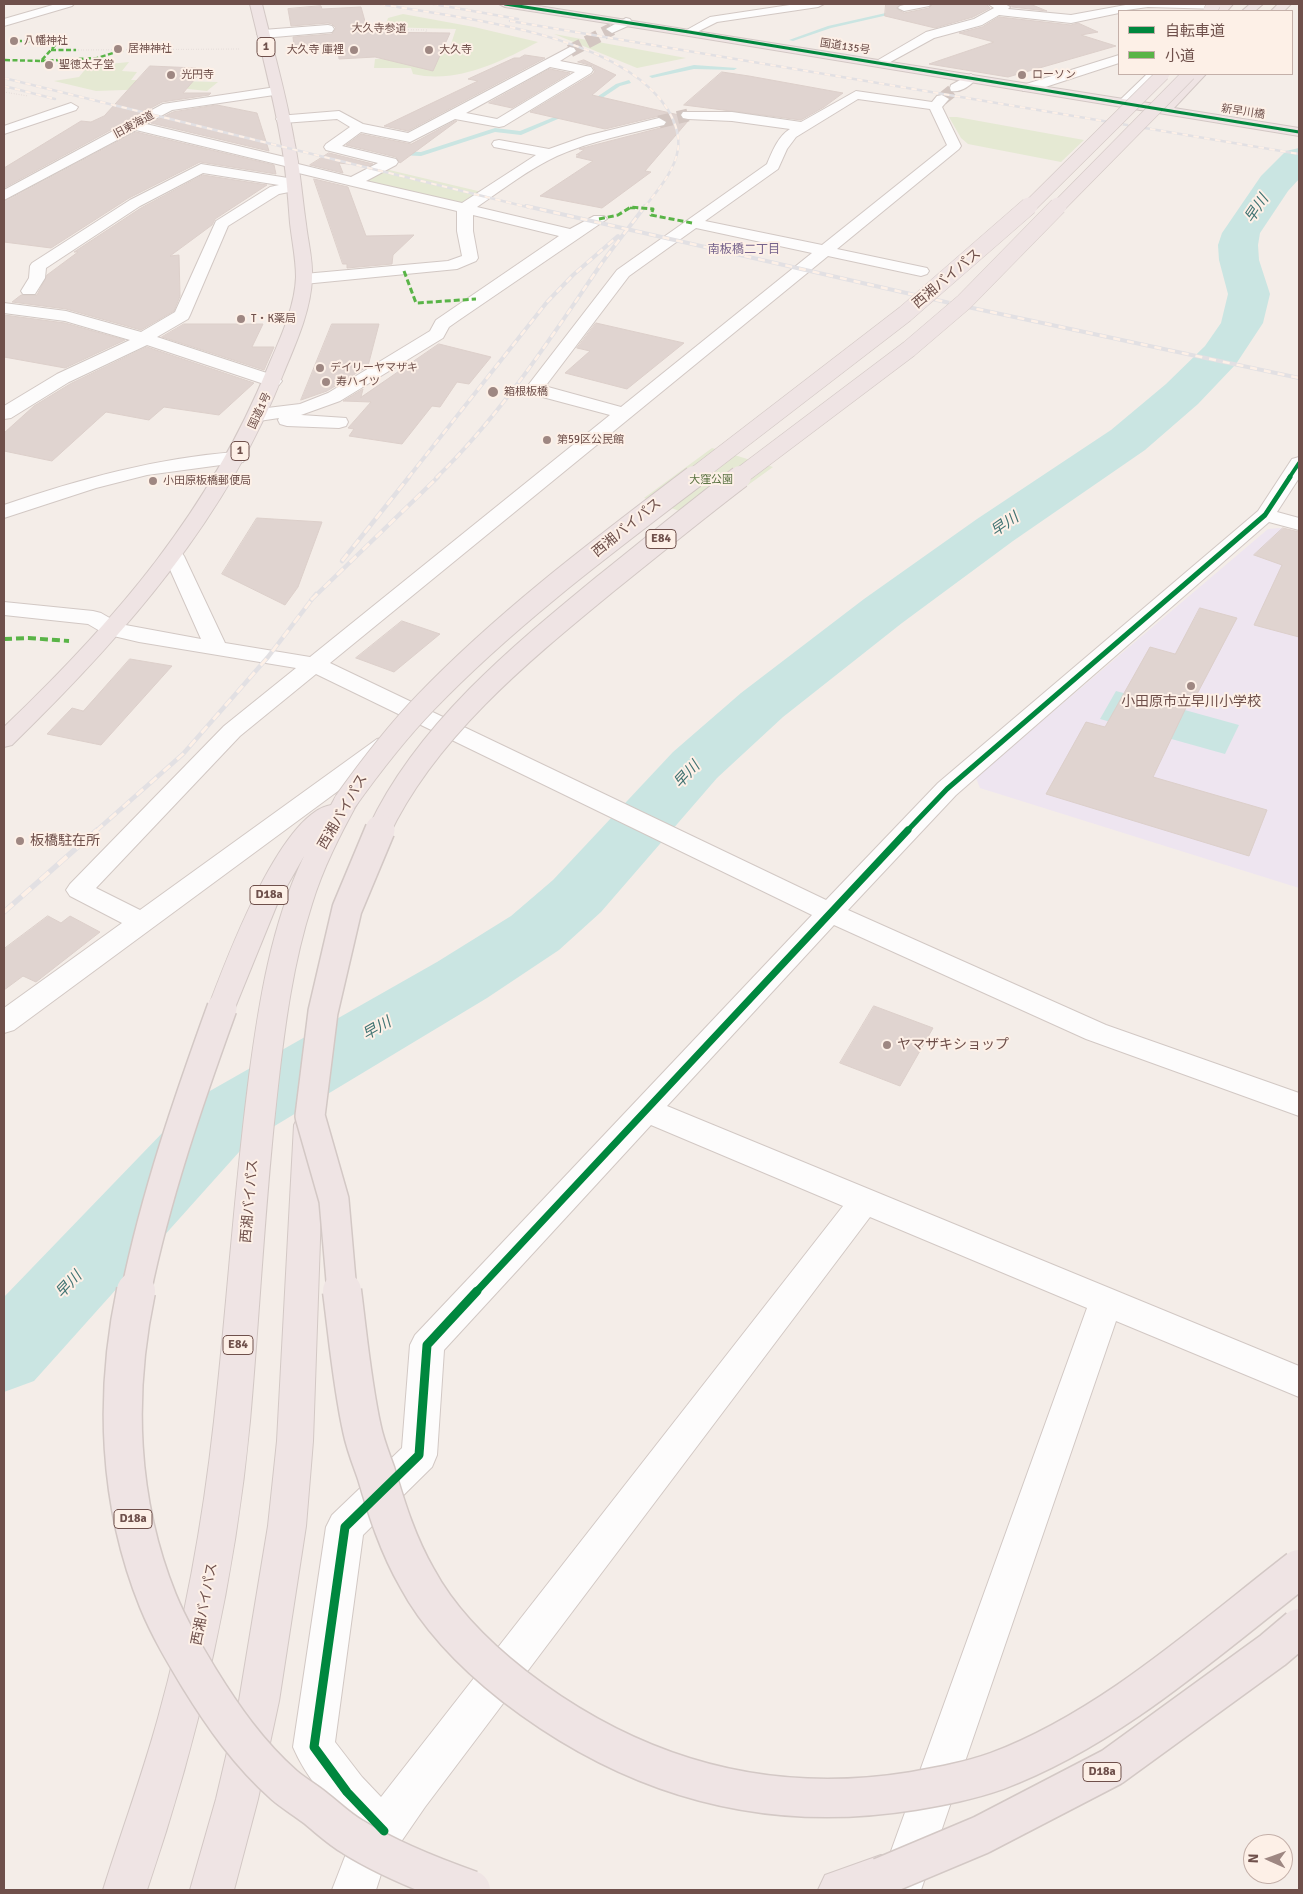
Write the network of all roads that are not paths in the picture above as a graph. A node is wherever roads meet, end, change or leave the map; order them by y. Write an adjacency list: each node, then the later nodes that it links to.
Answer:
1 (68, 4): 10 (street)
2 (256, 4): 14 (highway, 国道1号 / 1)
3 (505, 4): 9 (highway, 国道135号)
4 (818, 4): 13 (street)
5 (925, 4): 7 (street)
6 (1218, 7): 8 (street)
7 (904, 8)
8 (996, 8): 18 (street)
9 (626, 22): 12 (street); 13 (highway, 国道135号)
10 (4, 23)
11 (328, 29): 14 (street)
12 (612, 29)
13 (689, 32): 18 (highway, 国道135号)
14 (263, 34): 25 (highway, 国道1号 / 1)
15 (570, 51): 17 (street)
16 (1118, 59): 24 (street)
17 (547, 63): 31 (street); 31 (street)
18 (879, 63): 23 (highway, 国道135号)
19 (1153, 75): 27 (street)
20 (1162, 75): 74 (highway, 西湘バイパス / E84, bridge)
21 (1188, 75): 80 (highway, 西湘バイパス / E84, bridge)
22 (1199, 75): 29 (highway)
23 (971, 78): 24 (highway, 国道135号); 26 (street)
24 (1028, 88): 27 (highway, 国道135号)
25 (276, 91): 33 (highway, 国道1号 / 1); 35 (street, 旧東海道)
26 (945, 98): 37 (street); 51 (street)
27 (1124, 103): 29 (highway, 国道135号)
28 (71, 107): 38 (street)
29 (1164, 110): 30 (highway, 国道135号)
30 (1183, 113): 39 (highway, 新早川橋)
31 (454, 115): 36 (street)
32 (688, 115): 37 (street)
33 (283, 119): 36 (street); 42 (highway, 国道1号 / 1)
34 (659, 122): 41 (street)
35 (133, 125): 42 (street); 45 (street, 旧東海道)
36 (359, 127): 43 (street)
37 (804, 127): 49 (street)
38 (4, 130)
39 (1299, 132)
40 (499, 144): 41 (street)
41 (551, 154): 47 (street)
42 (293, 175): 43 (street); 53 (highway, 国道1号 / 1); 54 (street); 56 (street)
43 (354, 181): 47 (street)
44 (4, 185): 45 (street)
45 (19, 187): 46 (street, 旧東海道)
46 (4, 196)
47 (465, 208): 50 (street); 53 (street)
48 (599, 219): 50 (street)
49 (692, 223): 51 (street); 58 (street)
50 (572, 234): 60 (street)
51 (825, 250): 52 (street); 58 (street)
52 (921, 271)
53 (304, 279): 57 (highway, 国道1号 / 1)
54 (29, 291)
55 (4, 308): 56 (street)
56 (144, 339): 57 (street); 59 (street)
57 (273, 381): 60 (highway, 国道1号 / 1)
58 (622, 413): 71 (street)
59 (4, 414)
60 (259, 415): 61 (street); 62 (highway, 国道1号 / 1)
61 (339, 422)
62 (236, 458): 64 (street); 67 (highway, 国道1号 / 1)
63 (1299, 463): 65 (street)
64 (4, 512)
65 (1265, 515): 66 (street); 75 (street)
66 (1299, 524)
67 (174, 556): 69 (highway, 国道1号 / 1); 70 (street)
68 (4, 608): 69 (street)
69 (113, 629): 70 (street); 73 (highway, 国道1号 / 1)
70 (216, 648): 71 (street)
71 (313, 664): 72 (street); 76 (street)
72 (423, 717): 75 (street); 76 (street)
73 (4, 740)
74 (345, 802): 87 (highway, 西湘バイパス / E84, bridge); 90 (highway, D18a, bridge)
75 (830, 912): 78 (street); 79 (street)
76 (143, 923): 77 (street)
77 (4, 1023)
78 (1299, 1105)
79 (646, 1110): 81 (street); 86 (street)
80 (310, 1116): 84 (highway, bridge); 88 (highway, 西湘バイパス / E84, bridge)
81 (864, 1202): 82 (street); 86 (street)
82 (1106, 1301): 83 (street); 92 (street)
83 (1299, 1382)
84 (1299, 1570)
85 (1299, 1628): 91 (highway, D18a, bridge)
86 (368, 1859): 89 (street)
87 (125, 1890)
88 (212, 1890)
89 (438, 1890)
90 (470, 1890)
91 (840, 1890)
92 (899, 1890)

